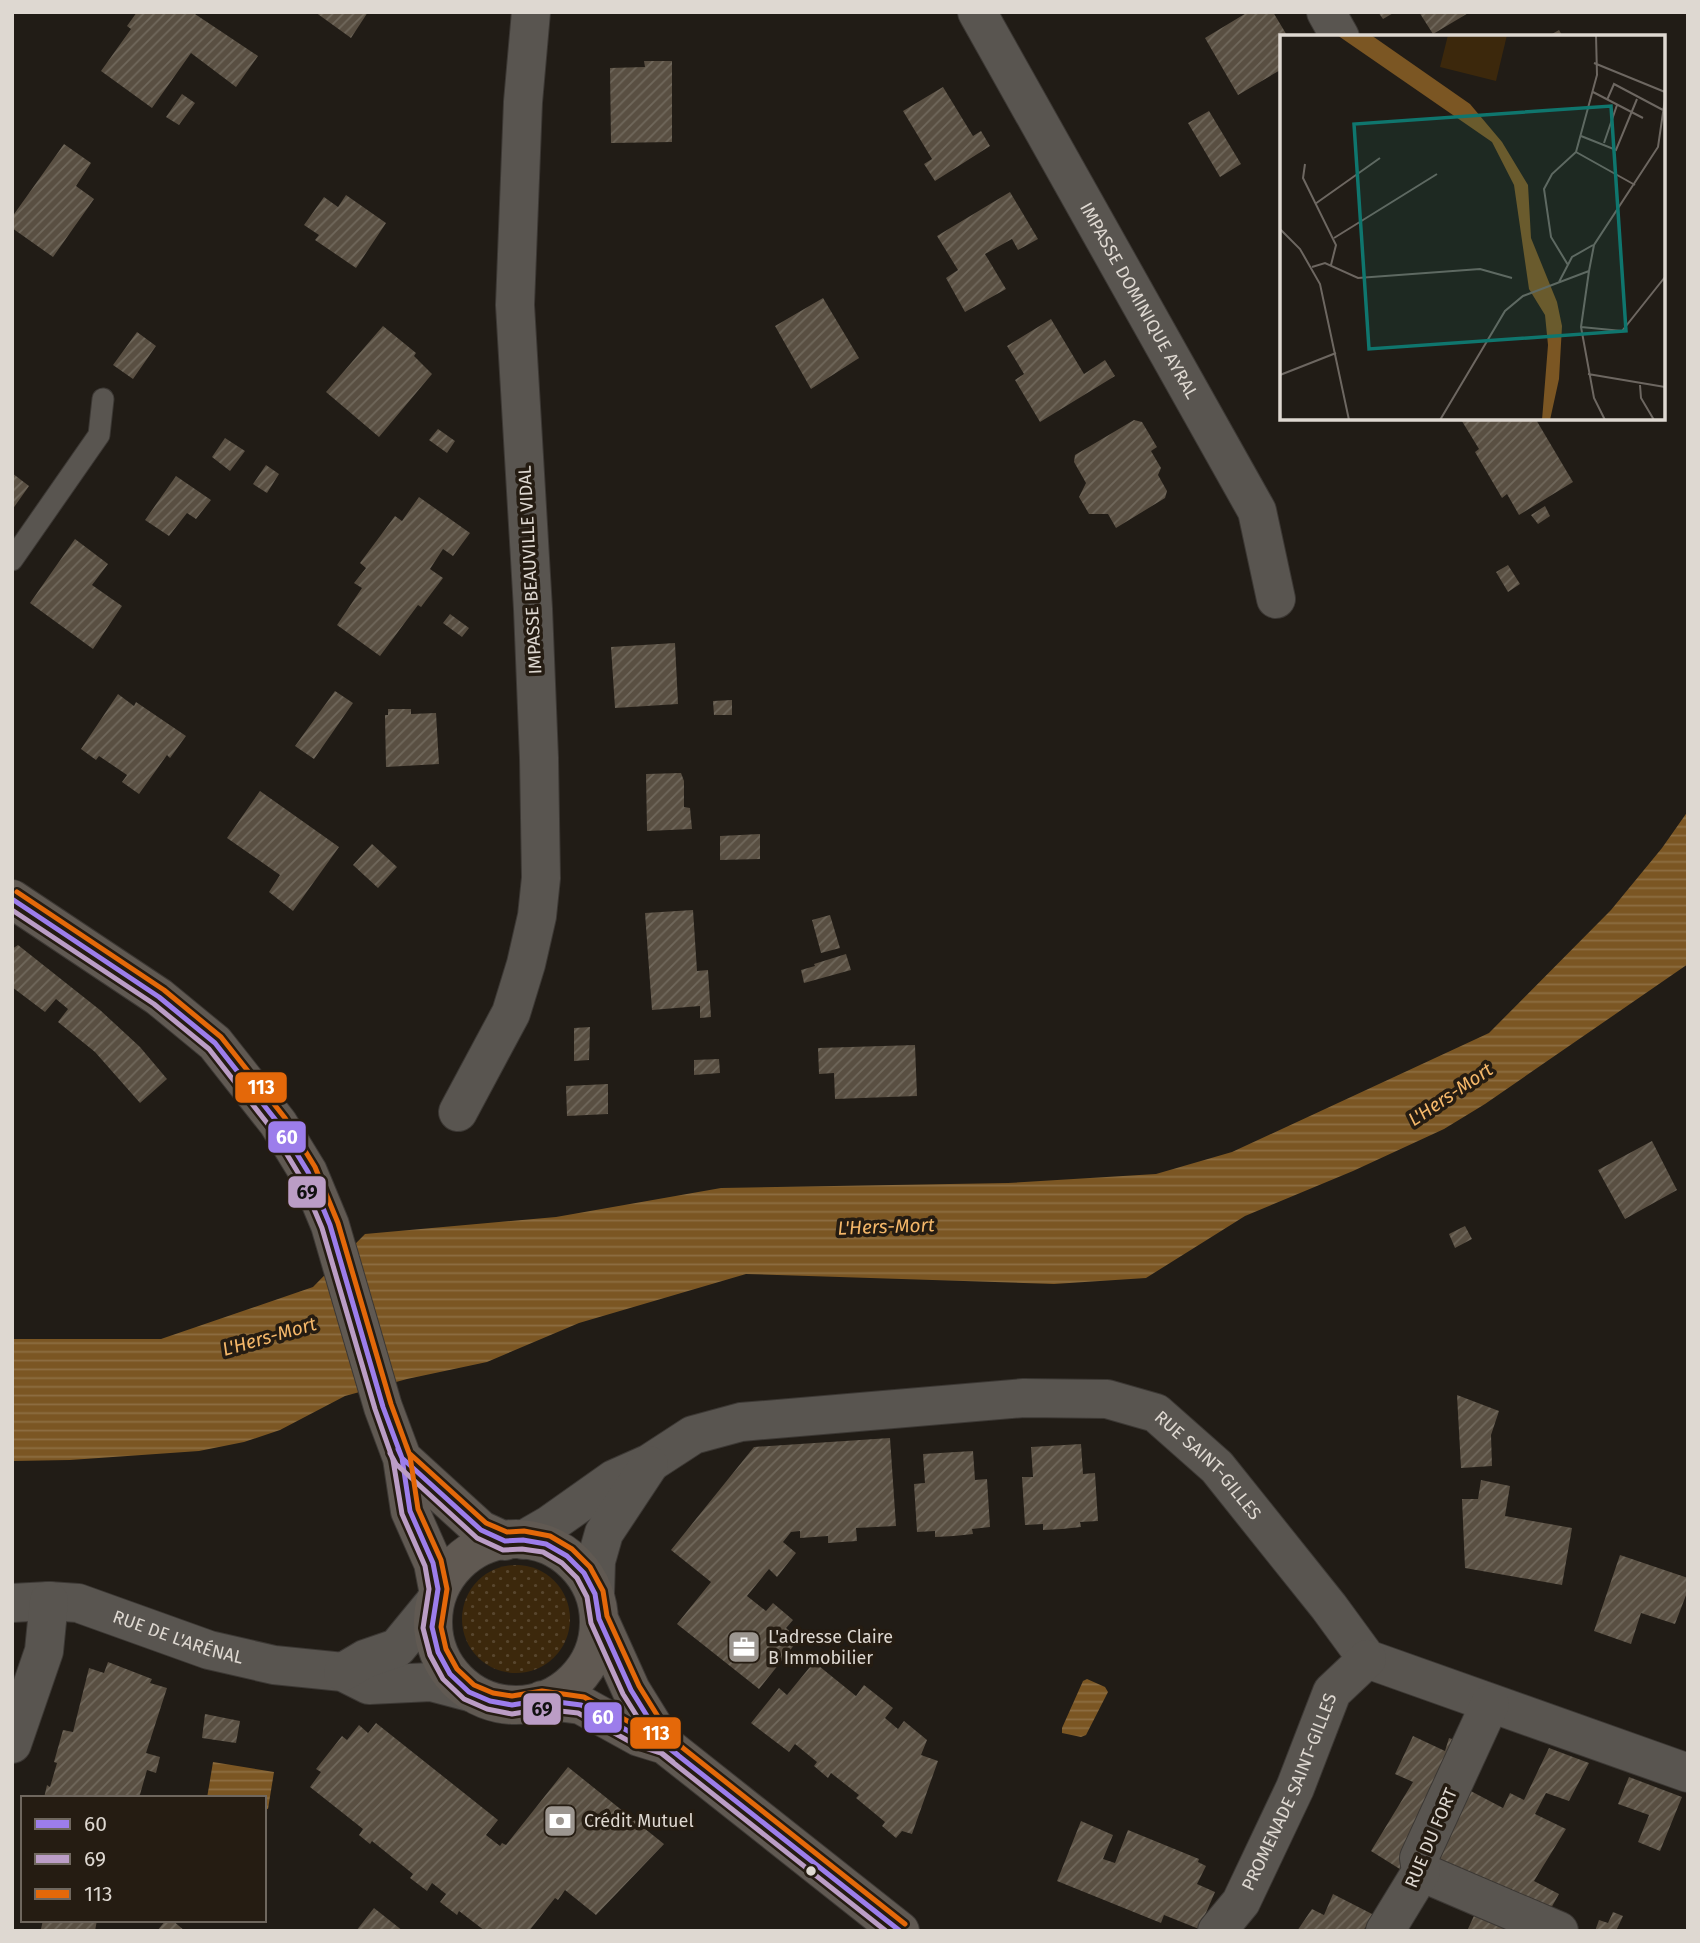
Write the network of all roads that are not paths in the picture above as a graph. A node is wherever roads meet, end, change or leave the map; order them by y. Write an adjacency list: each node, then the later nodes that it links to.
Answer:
1 (531, 12): 9 (street, IMPASSE BEAUVILLE VIDAL)
2 (977, 12): 7 (street, IMPASSE DOMINIQUE AYRAL)
3 (1326, 12): 4 (street)
4 (1339, 35)
5 (103, 399): 6 (lane)
6 (12, 559)
7 (1276, 599)
8 (12, 899): 10 (main road)
9 (458, 1112)
10 (402, 1458): 12 (main road); 13 (main road)
11 (650, 1463): 12 (street, RUE SAINT-GILLES); 15 (street); 16 (street, RUE SAINT-GILLES)
12 (514, 1541): 13 (main road); 15 (main road)
13 (436, 1596): 17 (street); 18 (main road)
14 (31, 1602): 17 (street, RUE DE L'ARÉNAL); 21 (street)
15 (597, 1606): 19 (main road); 22 (main road)
16 (1367, 1659): 20 (street); 26 (street, PROMENADE SAINT-GILLES)
17 (343, 1672): 18 (street, RUE DE L'ARÉNAL)
18 (469, 1692): 19 (main road)
19 (542, 1700): 22 (main road)
20 (1490, 1704): 23 (street); 24 (street, RUE DU FORT)
21 (12, 1744)
22 (665, 1745): 25 (main road)
23 (1688, 1773)
24 (1421, 1872): 27 (street, RUE DU FORT); 28 (street)
25 (900, 1931)
26 (1217, 1931)
27 (1385, 1931)
28 (1559, 1931)

